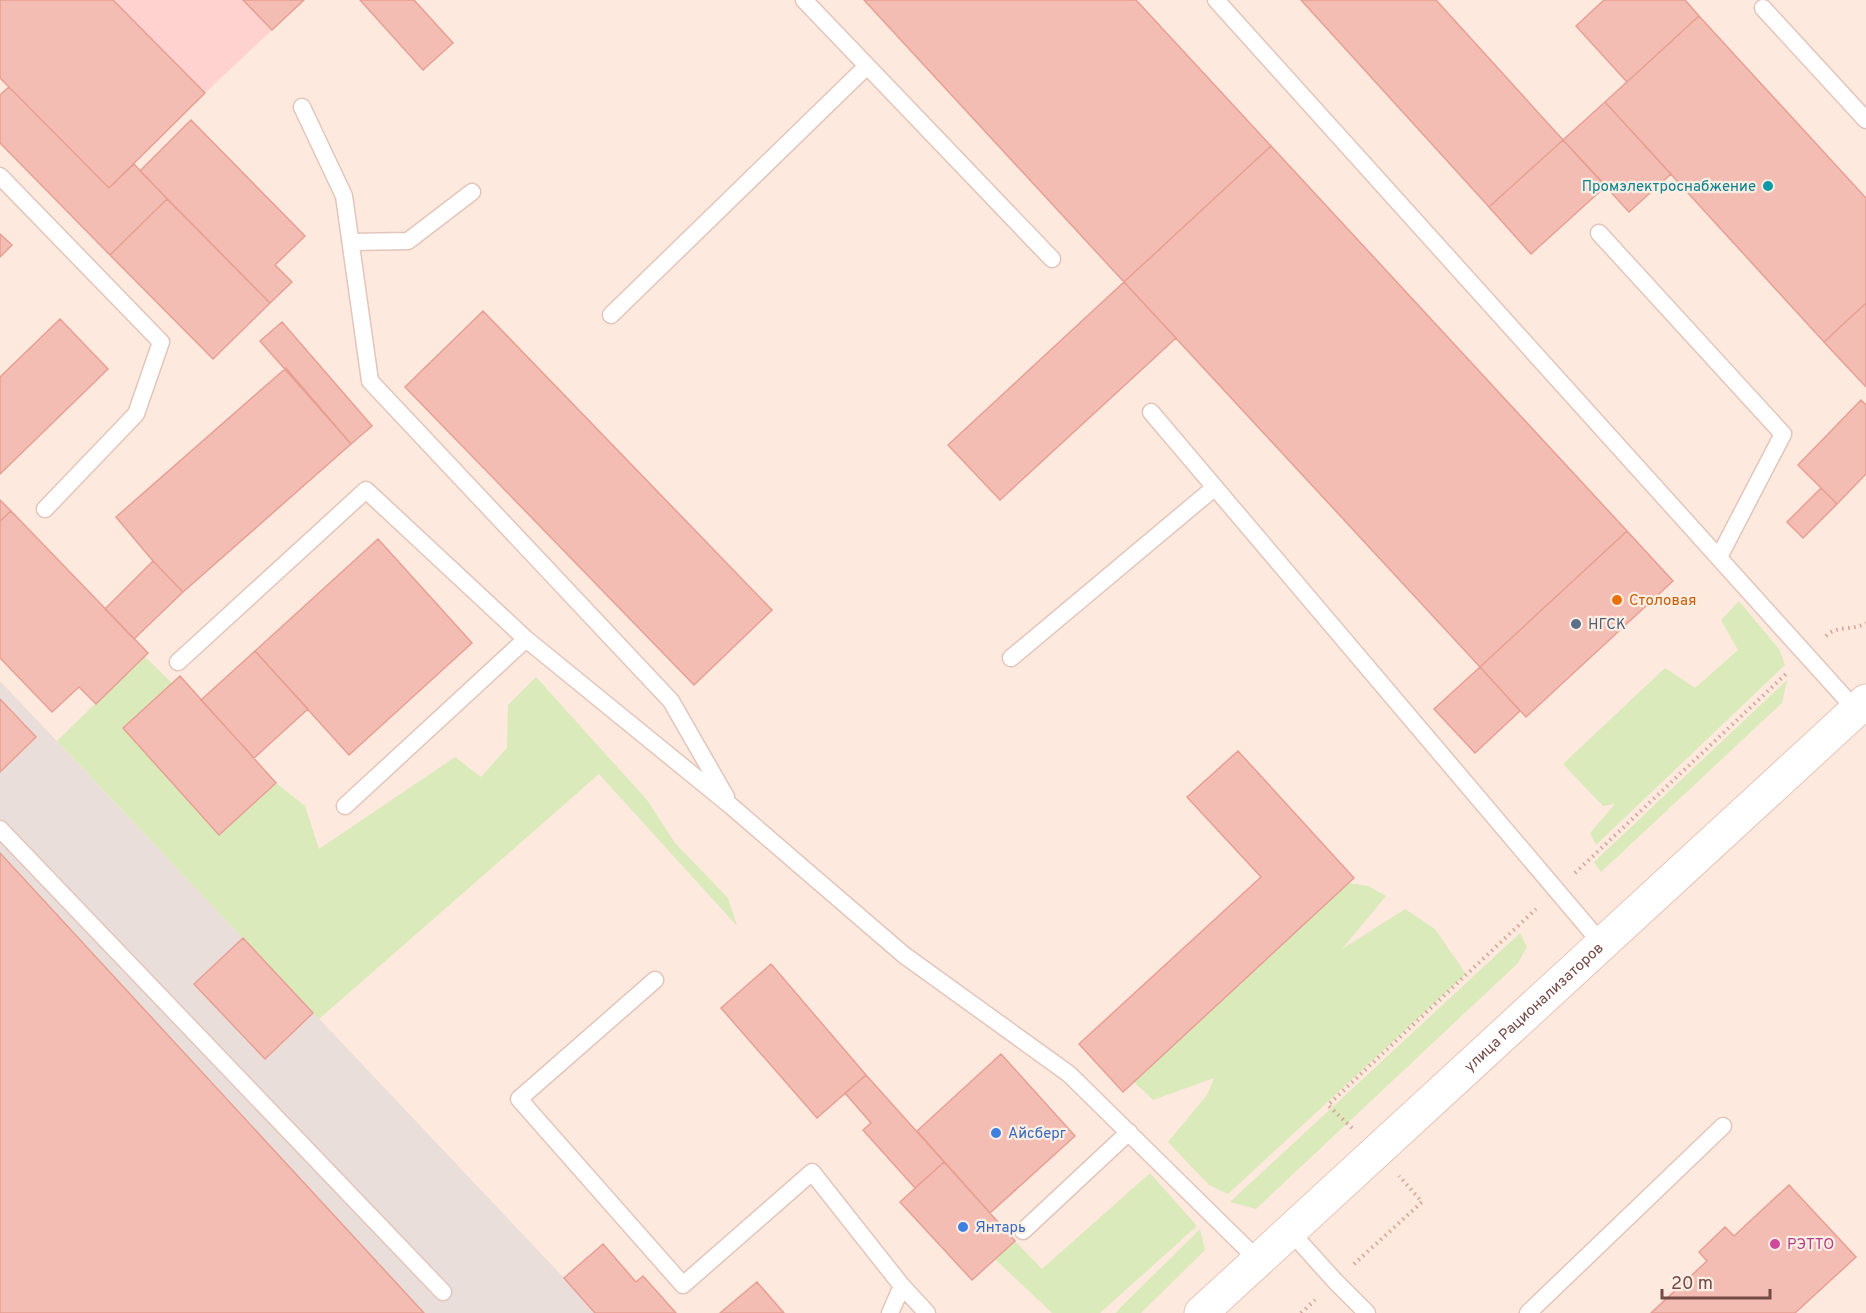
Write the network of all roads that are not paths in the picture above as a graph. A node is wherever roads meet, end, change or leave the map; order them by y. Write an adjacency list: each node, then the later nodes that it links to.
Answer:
1 (804, 0): 4 (lane)
2 (1216, 0): 16 (lane)
3 (1763, 8): 6 (lane)
4 (867, 66): 11 (lane); 12 (lane)
5 (302, 107): 10 (lane)
6 (1866, 120)
7 (0, 176): 15 (lane)
8 (472, 192): 10 (lane)
9 (1599, 233): 16 (lane)
10 (351, 242): 22 (lane)
11 (1052, 259)
12 (610, 315)
13 (1151, 412): 14 (lane)
14 (1214, 488): 18 (lane); 24 (lane)
15 (45, 509)
16 (1719, 557): 20 (lane)
17 (526, 639): 19 (lane); 21 (lane); 22 (lane)
18 (1011, 658)
19 (178, 662)
20 (1861, 706): 24 (main road, улица Рационализаторов)
21 (345, 806)
22 (731, 806): 27 (lane)
23 (0, 829): 32 (lane)
24 (1602, 944): 28 (main road, улица Рационализаторов)
25 (656, 980): 31 (lane)
26 (1723, 1126): 37 (lane)
27 (1128, 1132): 29 (lane); 30 (lane)
28 (1290, 1230): 30 (main road, улица Рационализаторов); 36 (lane)
29 (1023, 1231)
30 (1258, 1260): 35 (main road, улица Рационализаторов)
31 (902, 1286): 33 (lane); 34 (lane)
32 (443, 1292)
33 (890, 1313)
34 (927, 1313)
35 (1201, 1313)
36 (1367, 1313)
37 (1528, 1313)

